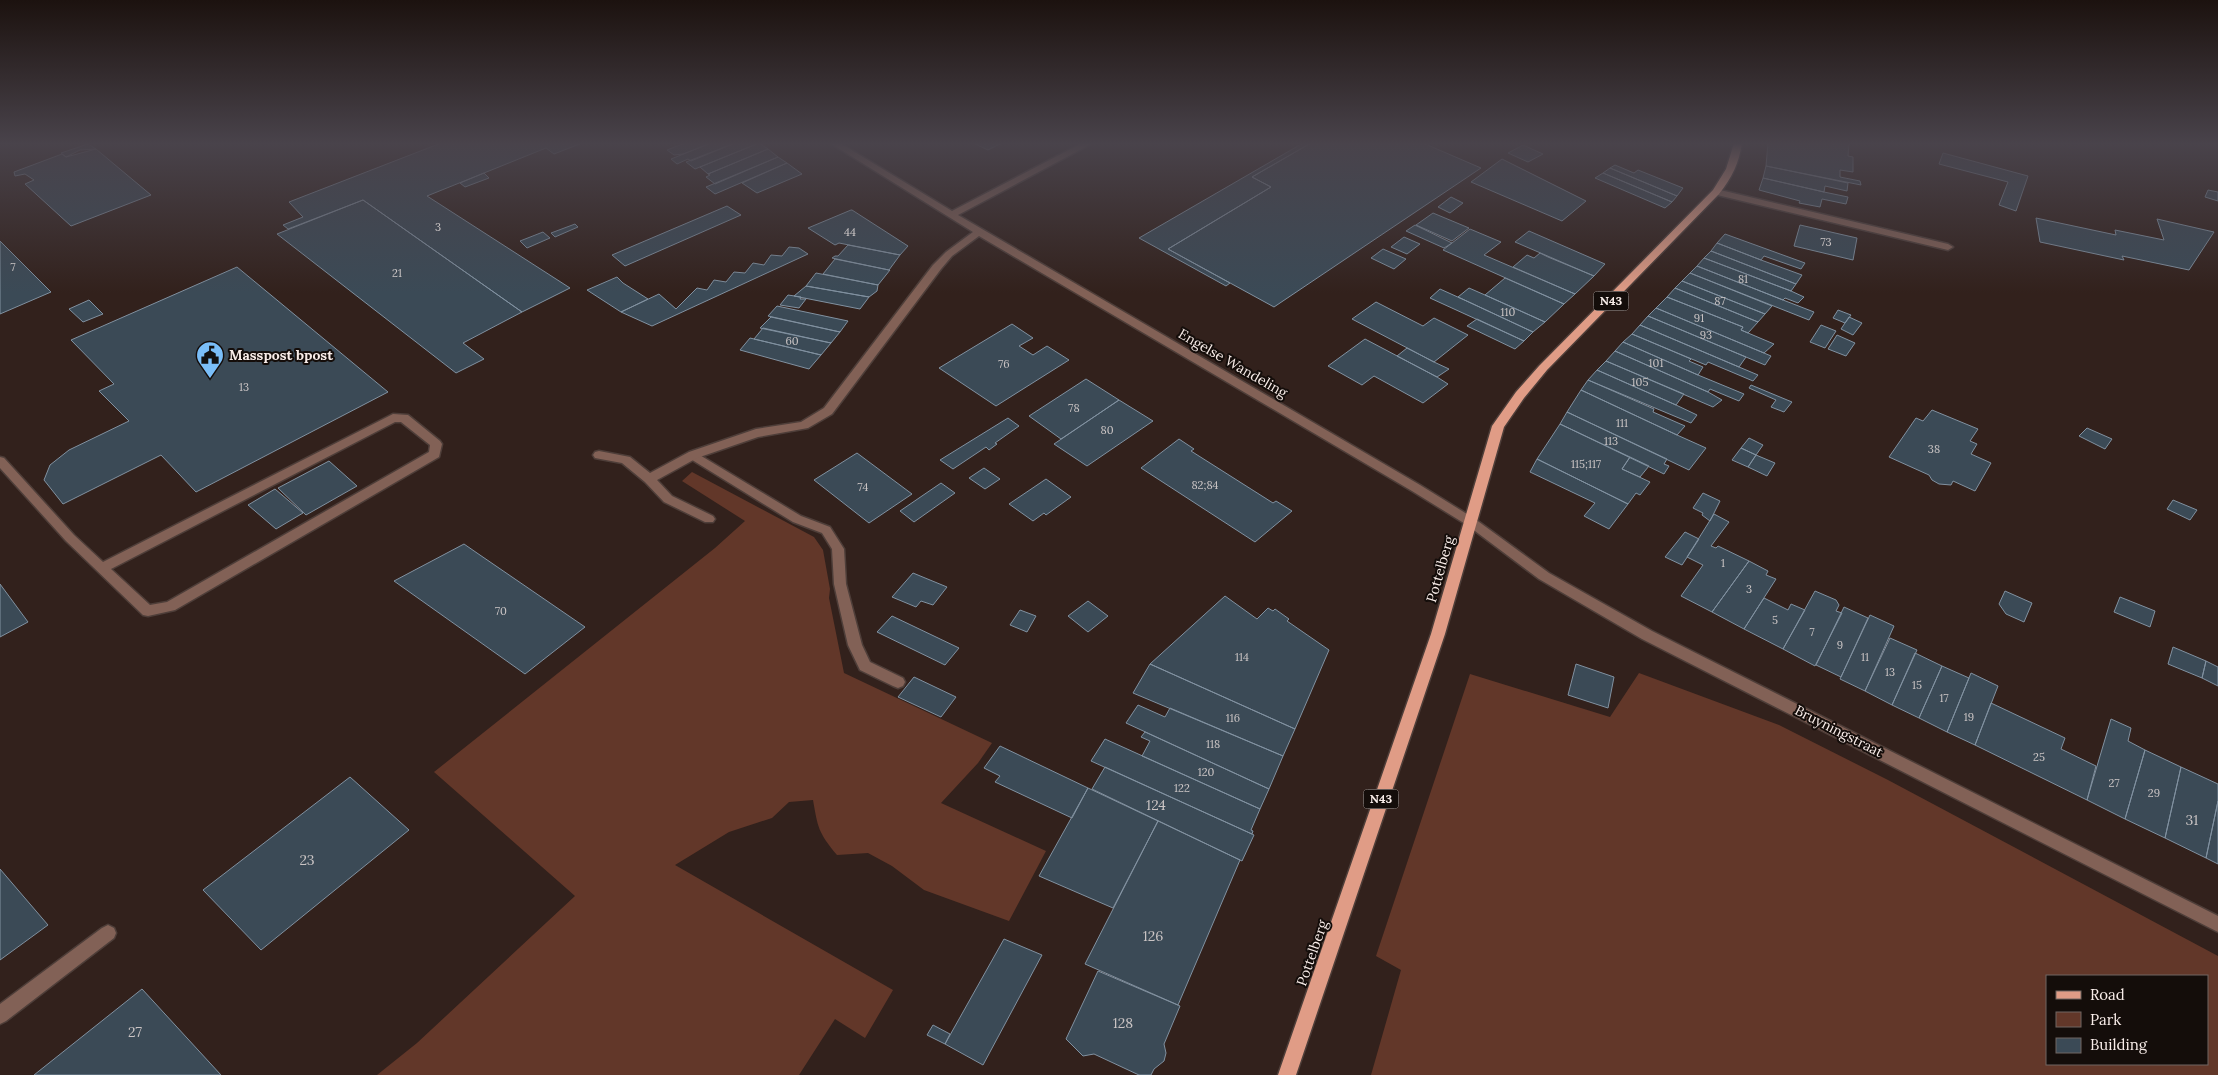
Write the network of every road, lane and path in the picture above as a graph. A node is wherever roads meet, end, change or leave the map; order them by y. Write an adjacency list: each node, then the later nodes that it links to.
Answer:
1 (917, 193): 5 (street, Engelse Wandeling)
2 (992, 193): 5 (street)
3 (1715, 193): 13 (main road, Pottelberg / N43)
4 (1720, 193): 7 (street)
5 (952, 214): 6 (street, Engelse Wandeling)
6 (979, 232): 9 (street); 13 (street, Engelse Wandeling)
7 (1948, 246)
8 (599, 455): 11 (street)
9 (693, 455): 11 (street); 15 (street)
10 (0, 461): 14 (street)
11 (650, 479): 12 (street)
12 (709, 519)
13 (1471, 522): 16 (street, Bruyningstraat); 19 (main road, Pottelberg / N43)
14 (102, 568): 14 (street)
15 (898, 682)
16 (2218, 924)
17 (108, 933): 18 (street)
18 (0, 1015)
19 (1287, 1075)

